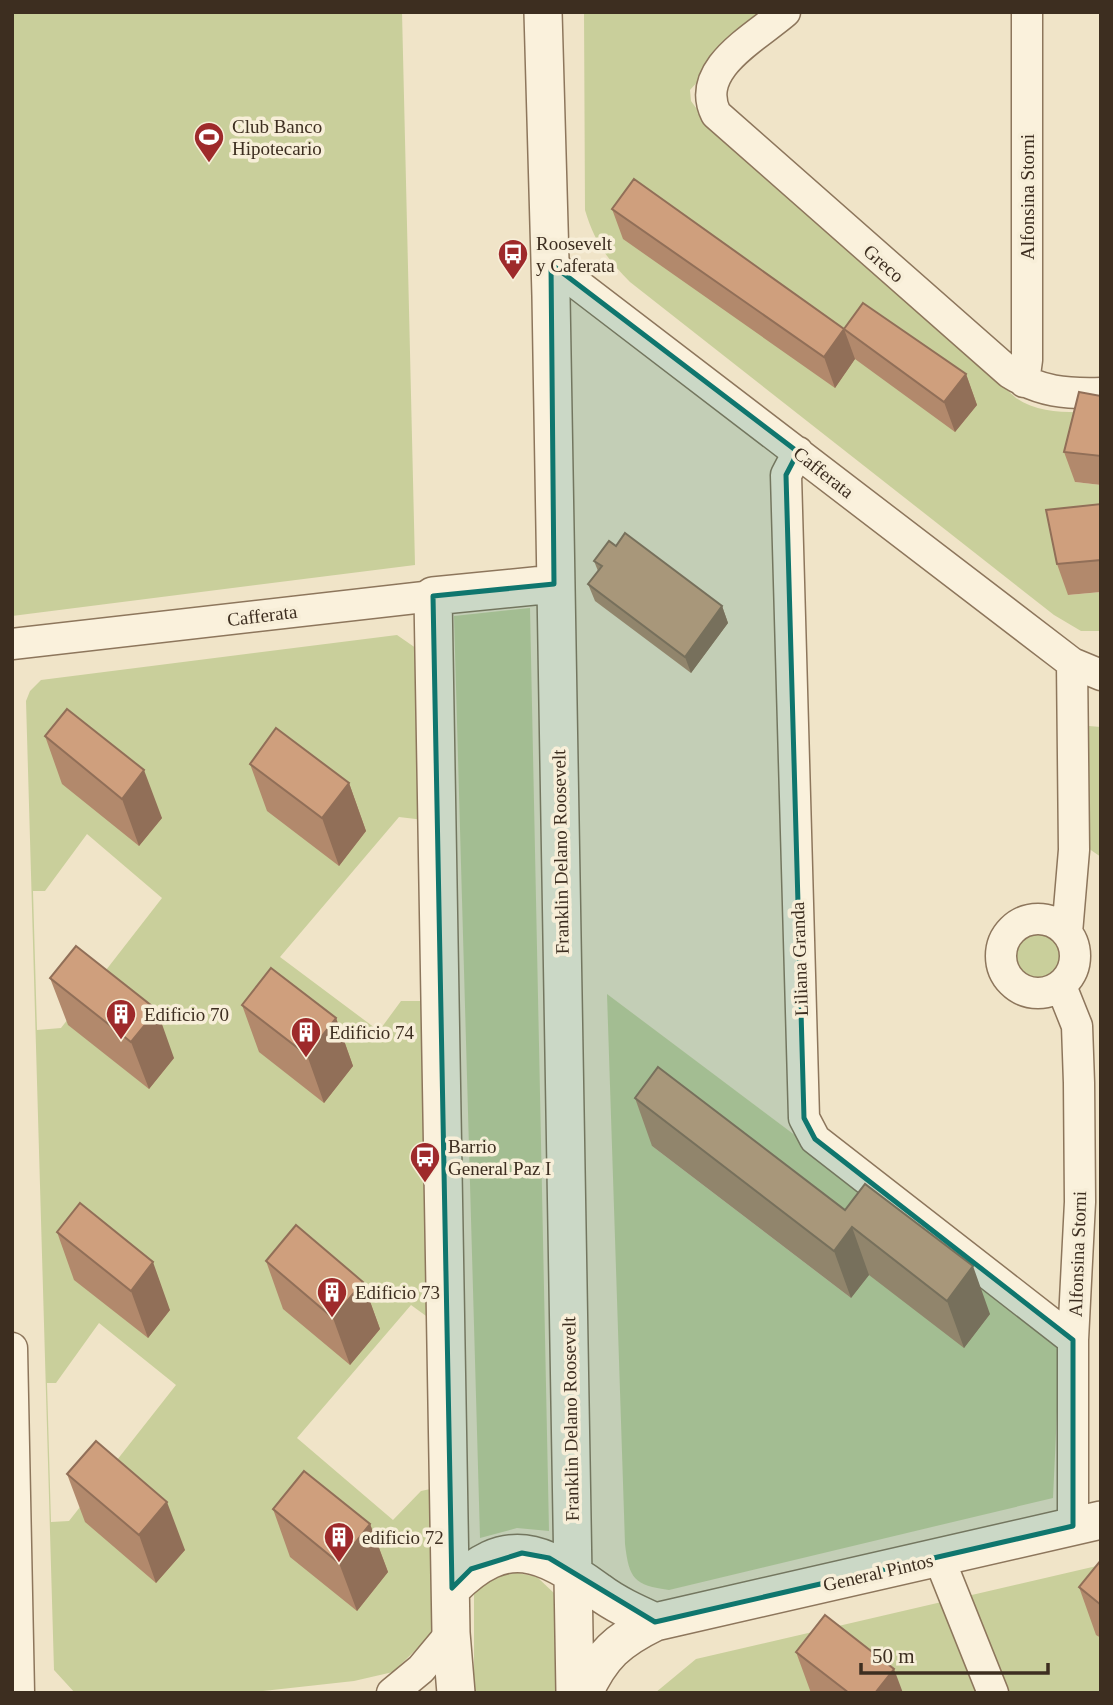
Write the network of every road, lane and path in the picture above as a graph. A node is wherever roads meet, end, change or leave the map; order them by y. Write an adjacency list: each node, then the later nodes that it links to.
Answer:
1 (543, 12): 4 (street, Franklin Delano Roosevelt)
2 (785, 12): 5 (street, Greco)
3 (1027, 12): 5 (street, Alfonsina Storni)
4 (551, 264): 7 (street, Cafferata); 8 (street, Franklin Delano Roosevelt)
5 (1024, 382): 6 (street, Greco)
6 (1101, 393)
7 (798, 452): 11 (street, Cafferata); 16 (street, Liliana Granda)
8 (554, 584): 9 (street, Cafferata); 21 (street, Franklin Delano Roosevelt)
9 (433, 596): 10 (street, Cafferata); 22 (street)
10 (12, 644)
11 (1072, 663): 12 (street, Cafferata); 13 (street)
12 (1101, 675)
13 (1087, 854): 14 (street)
14 (1067, 933): 15 (street); 15 (street)
15 (1061, 986): 16 (street, Alfonsina Storni)
16 (1073, 1340): 19 (street, Alfonsina Storni)
17 (12, 1348): 18 (street)
18 (12, 1438): 25 (street)
19 (1087, 1523): 20 (street, General Pintos)
20 (939, 1558): 23 (street, General Pintos); 30 (street)
21 (573, 1571): 22 (street); 23 (street); 28 (street, Franklin Delano Roosevelt)
22 (452, 1588): 24 (street)
23 (654, 1622): 29 (street, General Pintos)
24 (451, 1633): 26 (street); 27 (street)
25 (19, 1693)
26 (392, 1693)
27 (456, 1693)
28 (575, 1693)
29 (584, 1693)
30 (993, 1693)

